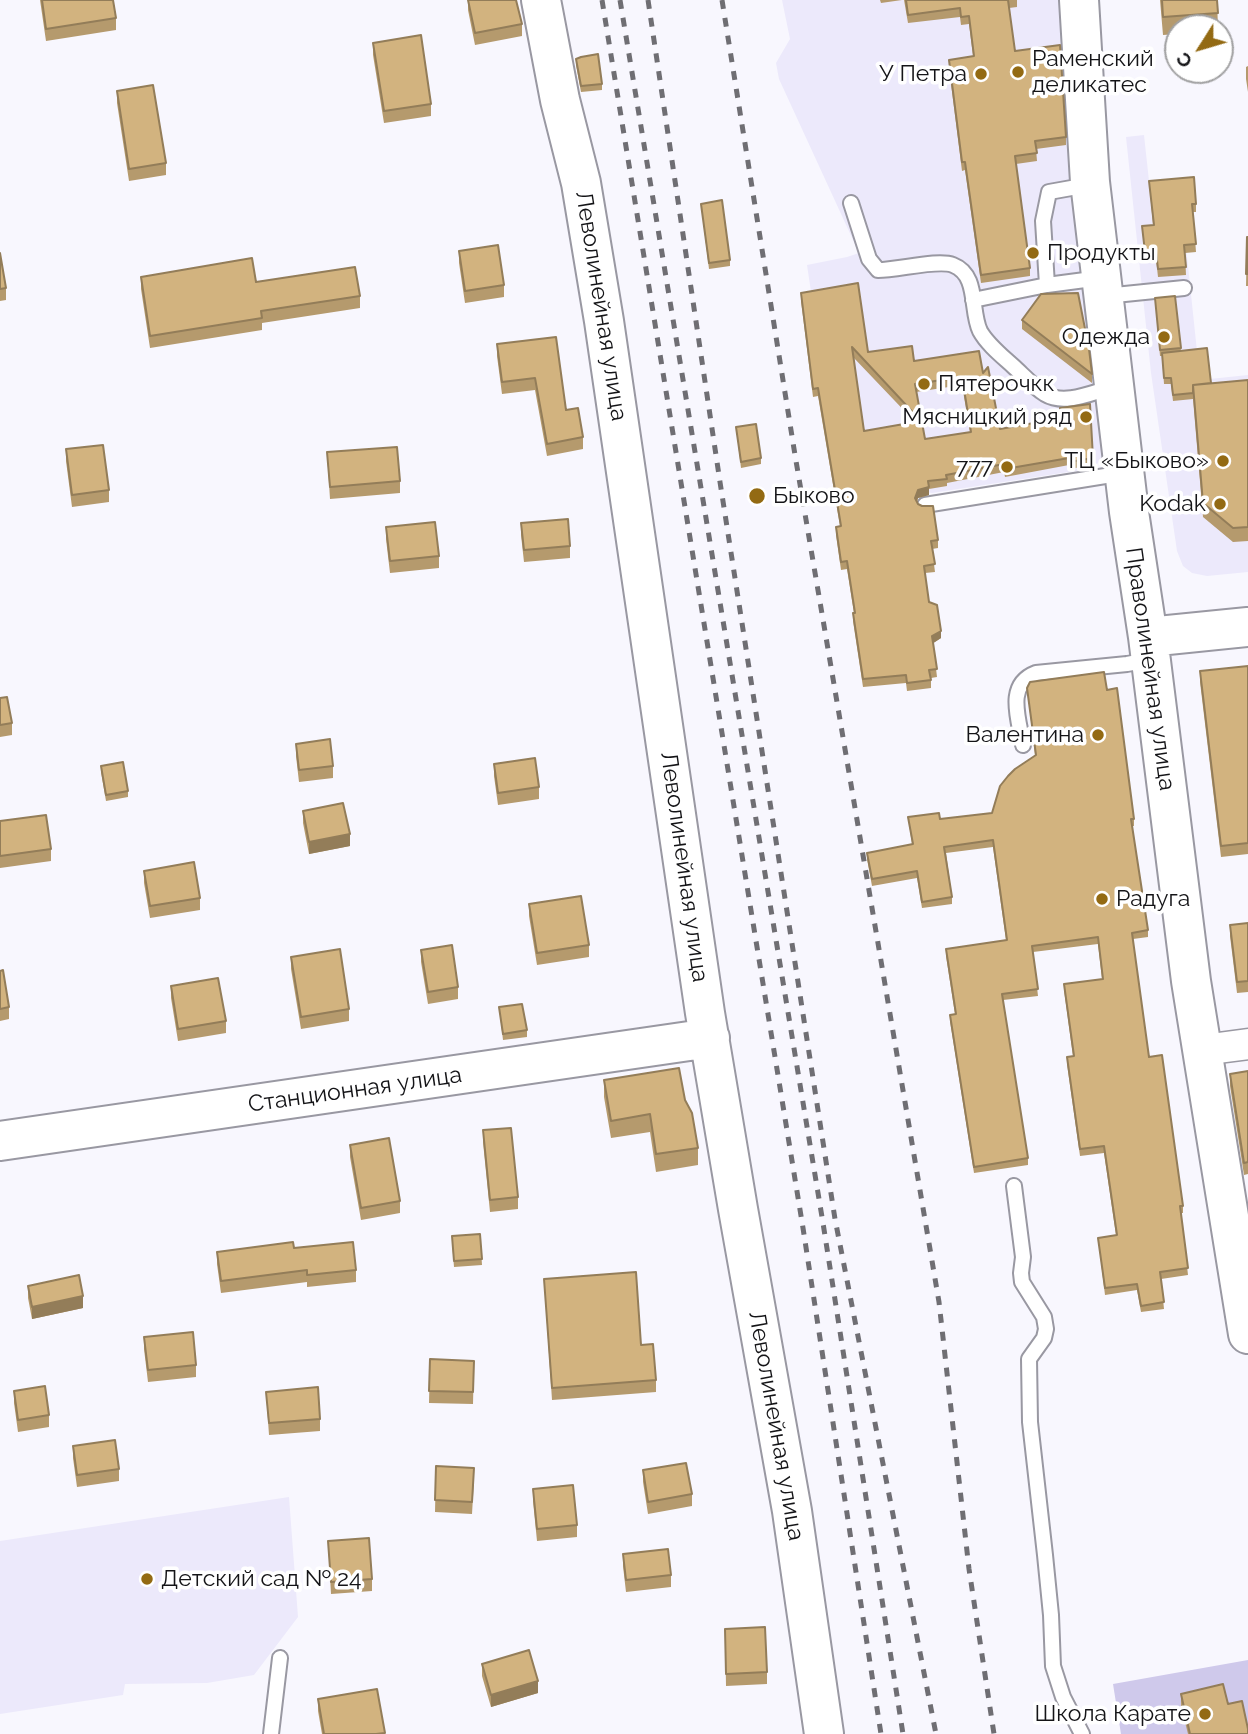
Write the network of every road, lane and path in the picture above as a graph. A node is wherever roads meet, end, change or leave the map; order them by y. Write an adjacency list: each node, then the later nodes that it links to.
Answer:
1 (541, 0): 15 (main road, Леволинейная улица)
2 (1079, 0): 3 (main road, Праволинейная улица)
3 (1090, 182): 5 (lane); 6 (main road, Праволинейная улица)
4 (851, 203): 8 (lane)
5 (1046, 285): 6 (lane); 8 (lane)
6 (1102, 286): 7 (lane); 9 (main road, Праволинейная улица)
7 (1184, 288)
8 (973, 300): 9 (lane)
9 (1114, 386): 10 (main road, Праволинейная улица)
10 (1124, 473): 11 (lane); 13 (main road, Праволинейная улица)
11 (925, 505)
12 (1248, 627): 13 (main road)
13 (1149, 648): 14 (lane); 17 (main road, Праволинейная улица)
14 (1023, 745)
15 (710, 1038): 18 (main road, Станционная улица); 23 (main road, Леволинейная улица)
16 (1248, 1044): 17 (street)
17 (1203, 1050): 20 (main road, Праволинейная улица)
18 (0, 1141)
19 (1014, 1186): 24 (lane)
20 (1248, 1334)
21 (280, 1658): 22 (lane)
22 (271, 1734)
23 (824, 1734)
24 (1082, 1734)

